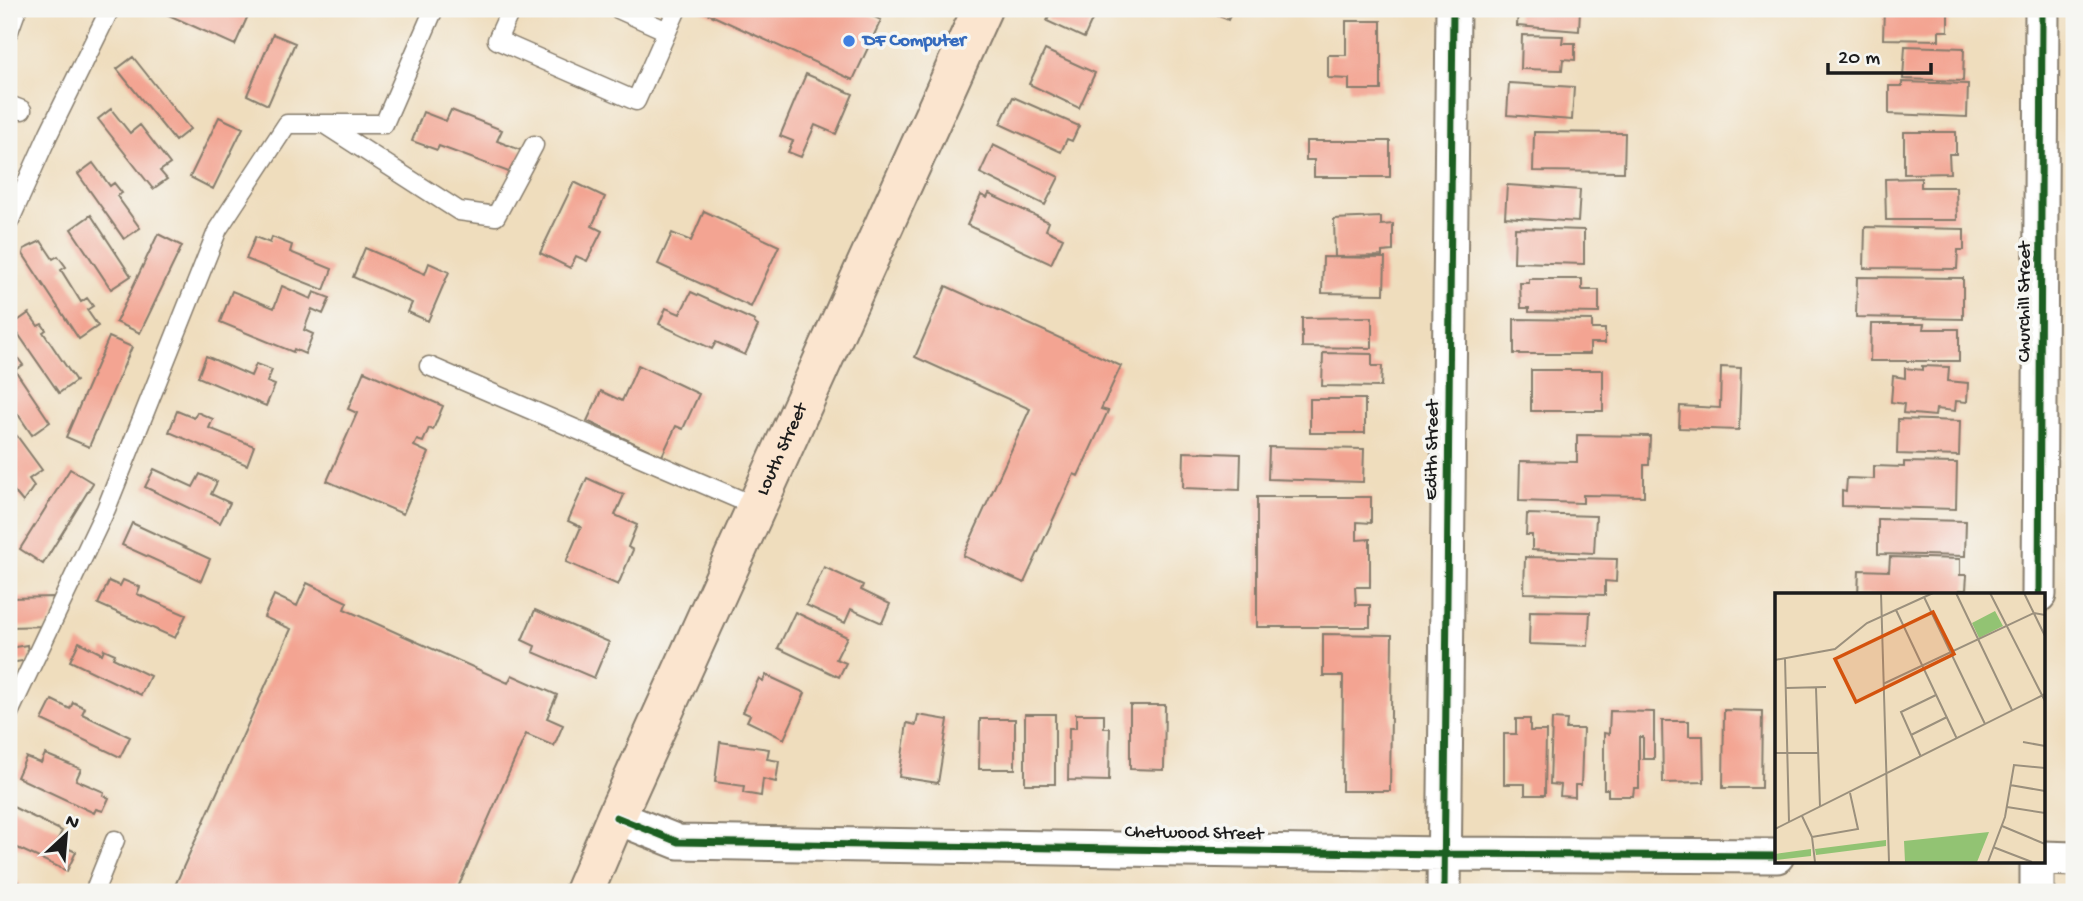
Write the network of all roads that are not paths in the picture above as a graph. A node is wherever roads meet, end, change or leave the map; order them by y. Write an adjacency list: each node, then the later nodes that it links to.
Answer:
1 (18, 9): 10 (lane)
2 (110, 9): 14 (lane)
3 (434, 9): 12 (lane)
4 (511, 9): 11 (lane)
5 (618, 9): 11 (lane)
6 (677, 9): 11 (lane)
7 (982, 9): 16 (main road, Louth Street)
8 (1453, 9): 21 (street, Edith Street)
9 (2042, 9): 17 (street, Churchill Street)
10 (9, 31)
11 (667, 31)
12 (324, 124): 13 (lane); 18 (lane)
13 (534, 145)
14 (9, 222)
15 (429, 366): 16 (lane)
16 (757, 507): 19 (main road, Louth Street)
17 (2039, 593)
18 (9, 713)
19 (616, 817): 21 (street, Chetwood Street); 27 (main road, Louth Street)
20 (115, 840): 26 (lane)
21 (1444, 854): 22 (street, Chetwood Street); 28 (street, Edith Street)
22 (1775, 856)
23 (2044, 858): 24 (street)
24 (2074, 859)
25 (2037, 862): 29 (street)
26 (94, 892)
27 (584, 892)
28 (1444, 892)
29 (2037, 892)

